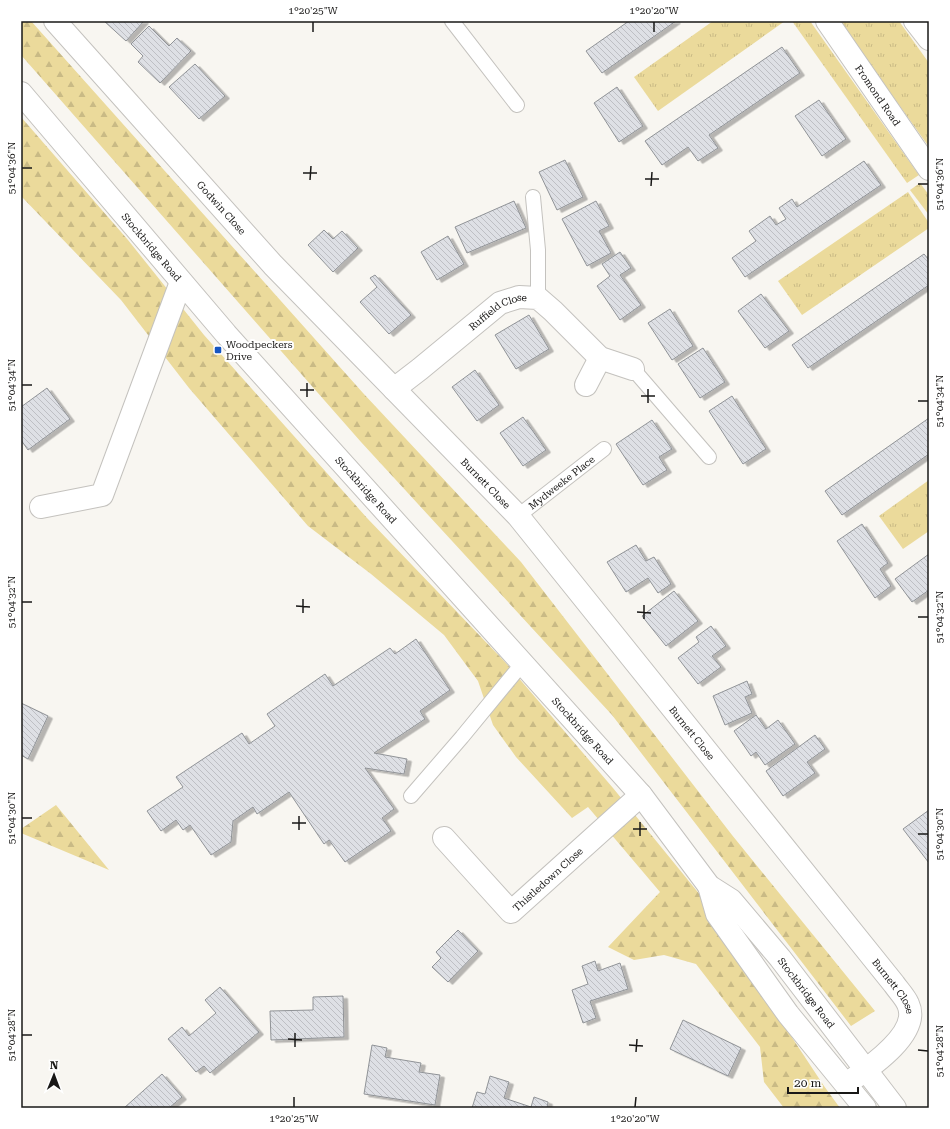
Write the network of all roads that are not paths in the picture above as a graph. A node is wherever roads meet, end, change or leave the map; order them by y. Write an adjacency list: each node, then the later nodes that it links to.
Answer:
1 (55, 21): 15 (street, Godwin Close)
2 (452, 21): 7 (lane)
3 (828, 21): 8 (street, Fromond Road)
4 (916, 21): 5 (street)
5 (929, 39)
6 (21, 93): 10 (street, Stockbridge Road)
7 (517, 105)
8 (929, 168)
9 (533, 197): 11 (lane)
10 (181, 282): 18 (street); 20 (street, Stockbridge Road)
11 (538, 298): 12 (street, Ruffield Close); 15 (street, Ruffield Close)
12 (600, 358): 13 (street, Ruffield Close); 14 (street)
13 (633, 370): 17 (lane)
14 (586, 385)
15 (394, 389): 19 (street, Burnett Close)
16 (604, 449): 19 (lane, Mydweeke Place)
17 (709, 457)
18 (41, 507)
19 (518, 516): 25 (street, Burnett Close)
20 (522, 664): 21 (street, Stockbridge Road); 22 (lane)
21 (642, 795): 23 (street, Thistledown Close); 24 (street, Stockbridge Road)
22 (411, 796)
23 (444, 838)
24 (709, 886): 25 (street, Stockbridge Road); 26 (street, Stockbridge Road)
25 (866, 1070): 26 (street, Burnett Close); 28 (street, Stockbridge Road)
26 (846, 1084): 27 (street, Stockbridge Road)
27 (865, 1108)
28 (895, 1108)

